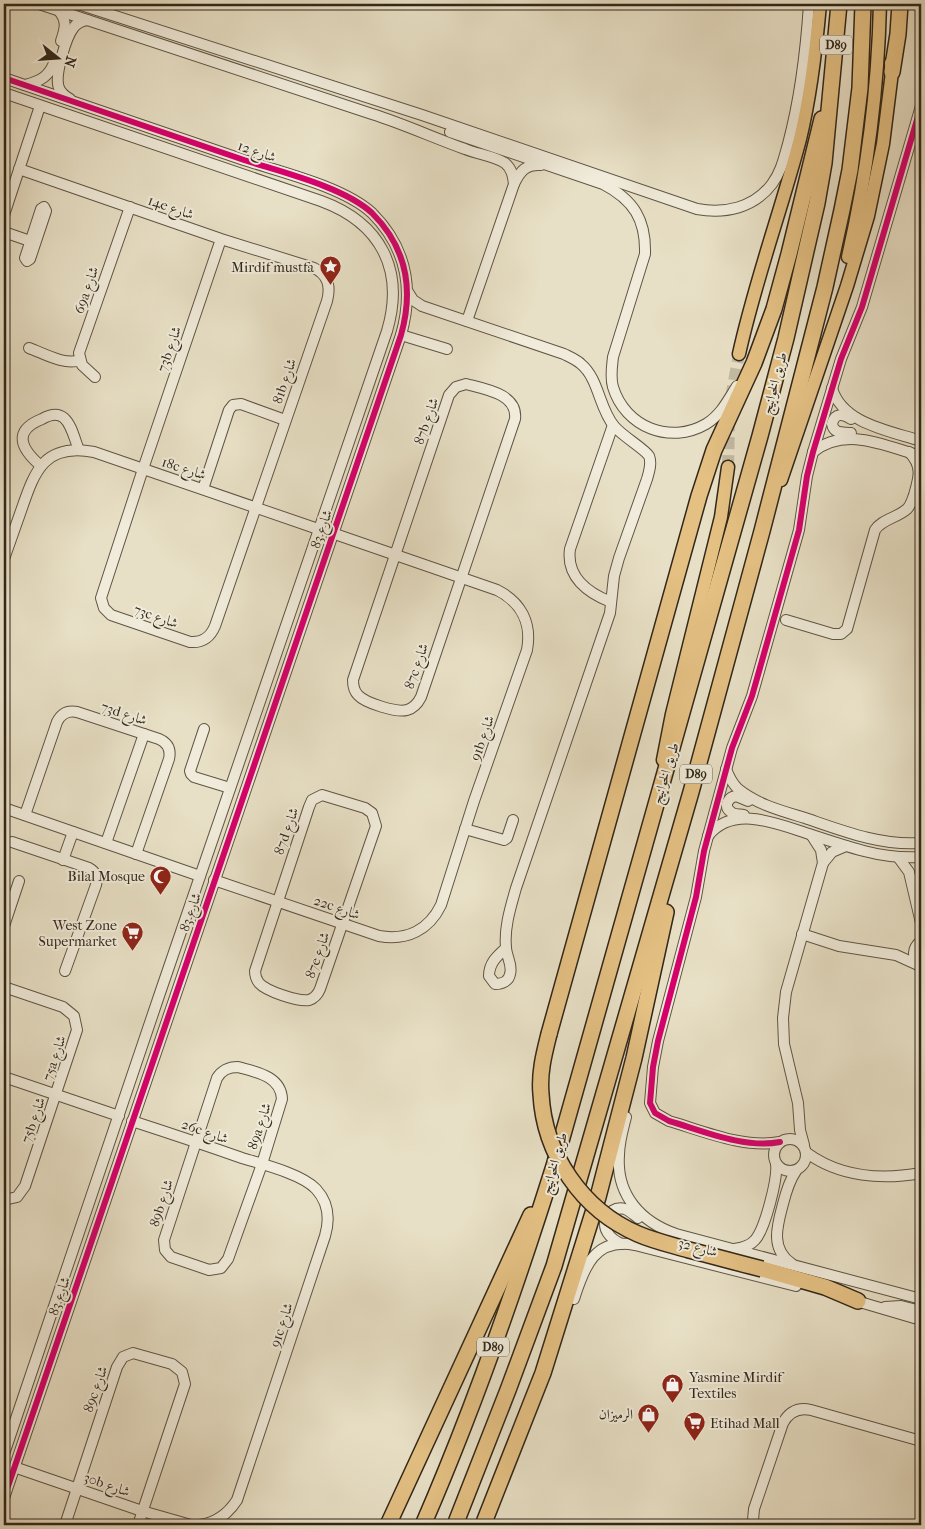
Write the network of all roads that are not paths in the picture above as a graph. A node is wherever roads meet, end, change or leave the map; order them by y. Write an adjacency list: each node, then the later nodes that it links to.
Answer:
1 (39, 4): 10 (street)
2 (78, 4): 20 (street)
3 (808, 4): 20 (street)
4 (820, 4): 43 (main road)
5 (839, 4): 15 (highway, طريق الخوانيج / D89)
6 (863, 4): 67 (highway, طريق الخوانيج / D89)
7 (880, 4): 38 (main road)
8 (893, 4): 12 (main road)
9 (900, 4): 12 (highway)
10 (58, 10): 11 (street); 14 (street)
11 (87, 20): 17 (street); 27 (street)
12 (892, 72): 38 (main road)
13 (4, 78): 14 (street, شارع 12)
14 (24, 86): 17 (street, شارع 12)
15 (832, 86): 45 (highway); 77 (highway, طريق الخوانيج / D89)
16 (4, 93): 18 (street, شارع 12)
17 (74, 102): 22 (street, شارع 12)
18 (40, 106): 21 (street, شارع 12); 26 (street)
19 (921, 106): 48 (street)
20 (400, 109): 25 (street)
21 (86, 120): 22 (street); 23 (street, شارع 12)
22 (142, 125): 24 (street, شارع 12)
23 (173, 150): 24 (street); 39 (street, شارع 12)
24 (216, 150): 34 (street, شارع 12)
25 (550, 166): 27 (street); 45 (street)
26 (19, 169): 28 (street, 14e شارع); 29 (street)
27 (514, 184): 37 (street)
28 (130, 207): 31 (street, 14e شارع); 44 (street, 69a شارع)
29 (4, 215)
30 (4, 232): 32 (street)
31 (221, 239): 33 (street, 14e شارع); 61 (street, 73b شارع)
32 (30, 241)
33 (314, 268): 50 (street, 81b شارع)
34 (408, 292): 35 (street); 36 (street, شارع 12)
35 (422, 306): 36 (street); 37 (street)
36 (405, 320): 40 (street, شارع 12)
37 (467, 321): 51 (street)
38 (834, 321): 67 (main road)
39 (387, 331): 62 (street, شارع 83)
40 (401, 335): 42 (street); 68 (street, شارع 83)
41 (29, 348): 44 (street)
42 (447, 349)
43 (739, 354)
44 (80, 360): 46 (street)
45 (754, 363): 137 (highway, bridge)
46 (95, 378)
47 (4, 387): 49 (street)
48 (832, 388): 52 (street); 56 (street)
49 (4, 395)
50 (285, 420): 64 (street); 65 (street, 81b شارع)
51 (613, 425): 72 (street); 72 (street)
52 (876, 427): 53 (street); 54 (street)
53 (919, 438)
54 (872, 440): 56 (street); 57 (street)
55 (79, 450): 59 (street, 18c شارع); 59 (street); 61 (street, 18c شارع)
56 (814, 452): 76 (street)
57 (909, 452): 58 (street); 63 (street)
58 (921, 456)
59 (42, 466): 70 (street)
60 (728, 468): 77 (main road)
61 (143, 469): 64 (street, 18c شارع); 65 (street, 73c شارع)
62 (339, 471): 66 (street, شارع 83); 68 (street)
63 (920, 476): 73 (street)
64 (203, 489): 65 (street, 18c شارع)
65 (256, 507): 66 (street, 18c شارع)
66 (318, 529): 78 (street, شارع 83)
67 (762, 531): 79 (highway, طريق الخوانيج / D89)
68 (332, 533): 69 (street); 100 (street, شارع 83)
69 (395, 555): 71 (street); 71 (street, 87c شارع); 71 (street, 87b شارع)
70 (4, 560)
71 (460, 577): 85 (street, 91b شارع)
72 (611, 602): 109 (street)
73 (786, 620)
74 (204, 729): 78 (street)
75 (144, 734): 82 (street, 73d شارع); 90 (street); 93 (street, 73d شارع)
76 (726, 769): 81 (street); 87 (street)
77 (661, 782): 126 (highway, طريق الخوانيج / D89)
78 (230, 788): 98 (street, شارع 83)
79 (691, 792): 114 (highway); 148 (highway, طريق الخوانيج / D89)
80 (4, 808): 82 (street)
81 (773, 808): 84 (street); 91 (street)
82 (25, 815): 86 (street)
83 (513, 820): 85 (street)
84 (769, 822): 87 (street); 88 (street)
85 (465, 828): 102 (street, 91b شارع)
86 (73, 832): 90 (street); 96 (street)
87 (708, 836): 122 (street)
88 (812, 836): 92 (street); 97 (street)
89 (12, 842): 96 (street)
90 (106, 843): 93 (street)
91 (921, 844)
92 (846, 846): 94 (street); 97 (street)
93 (136, 854): 98 (street)
94 (898, 857): 95 (street); 103 (street)
95 (921, 857)
96 (63, 860): 112 (street)
97 (823, 863): 107 (street)
98 (200, 876): 118 (street, شارع 83)
99 (19, 880): 105 (street)
100 (214, 880): 101 (street, 22c شارع); 119 (street, شارع 83)
101 (277, 901): 104 (street, 22c شارع); 104 (street, 87e شارع); 104 (street, 87d شارع)
102 (441, 905): 104 (street, 22c شارع)
103 (921, 922)
104 (342, 924)
105 (4, 926)
106 (921, 933): 108 (street)
107 (802, 934): 110 (street); 117 (street)
108 (918, 944): 110 (street); 111 (street)
109 (506, 948)
110 (890, 954): 111 (street)
111 (920, 966)
112 (65, 971)
113 (4, 987): 116 (street, 75a شارع)
114 (634, 1058): 132 (street, شارع 32); 141 (highway)
115 (4, 1077): 116 (street)
116 (57, 1095): 118 (street); 131 (street, 75b شارع)
117 (799, 1114): 120 (street); 123 (street)
118 (119, 1116): 138 (street, شارع 83)
119 (132, 1121): 121 (street, 26c شارع); 140 (street, شارع 83)
120 (783, 1141): 122 (street); 123 (street); 124 (street)
121 (195, 1142): 125 (street, 26c شارع); 125 (street, 89a شارع); 125 (street, 89b شارع)
122 (750, 1144): 124 (street)
123 (805, 1149): 127 (street); 128 (street)
124 (776, 1162): 128 (street); 134 (street)
125 (262, 1164): 130 (street, 26c شارع)
126 (554, 1166): 153 (highway); 154 (highway, طريق الخوانيج / D89)
127 (832, 1167): 128 (street); 129 (street)
128 (799, 1168): 135 (street)
129 (921, 1173)
130 (298, 1177): 152 (street, 91c شارع)
131 (4, 1200)
132 (664, 1230): 133 (street); 134 (street, شارع 32)
133 (622, 1244): 137 (street, شارع 32); 141 (street, شارع 32)
134 (733, 1250): 135 (street, شارع 32)
135 (795, 1266): 136 (street, شارع 32)
136 (921, 1300)
137 (858, 1301): 139 (street, شارع 32)
138 (52, 1312): 140 (street); 143 (street, شارع 83)
139 (919, 1319)
140 (47, 1370): 144 (street, شارع 83)
141 (543, 1373): 155 (highway)
142 (921, 1441): 156 (street)
143 (4, 1454)
144 (14, 1467): 145 (street, 30b شارع); 146 (street, شارع 83)
145 (77, 1488): 147 (street, 30b شارع); 147 (street, 89c شارع); 149 (street, 89c شارع)
146 (4, 1498)
147 (142, 1511): 150 (street, 89c شارع); 151 (street, 30b شارع)
148 (456, 1524)
149 (65, 1525)
150 (138, 1525)
151 (191, 1525)
152 (199, 1525)
153 (388, 1525)
154 (423, 1525)
155 (484, 1525)
156 (754, 1525)

